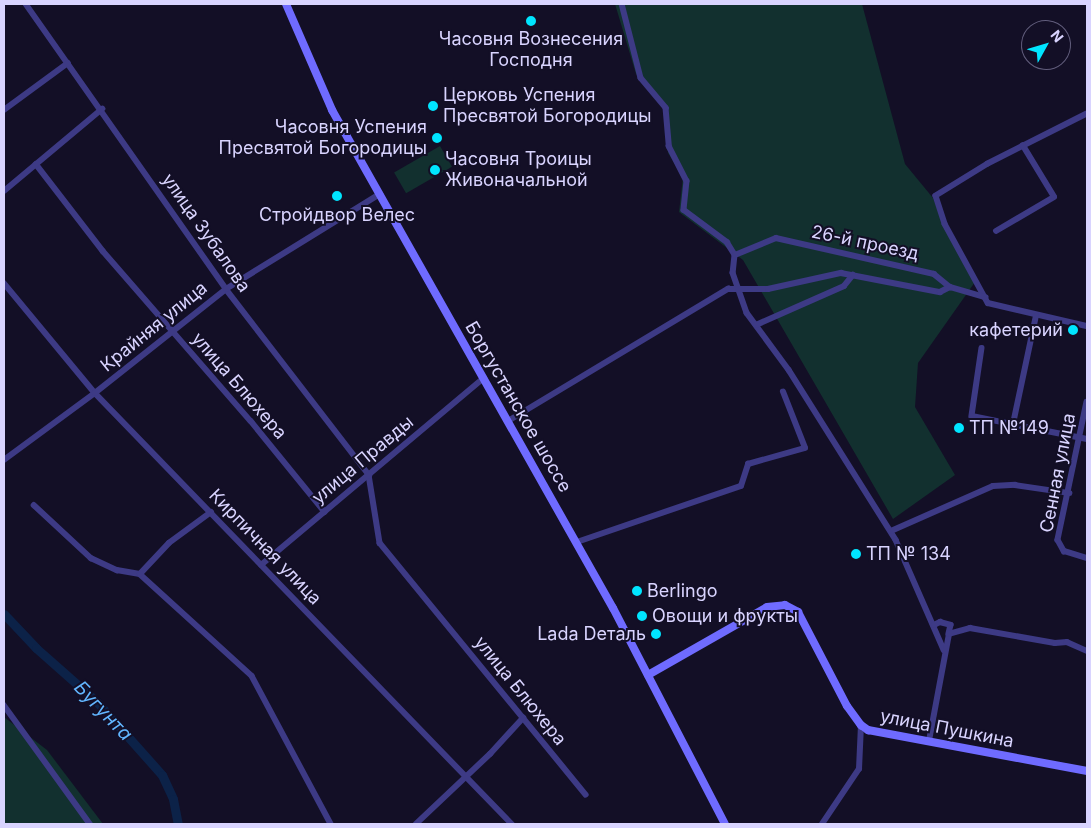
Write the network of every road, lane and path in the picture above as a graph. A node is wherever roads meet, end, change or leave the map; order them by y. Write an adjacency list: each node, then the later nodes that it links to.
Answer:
1 (26, 4): 4 (street, улица Зубалова)
2 (286, 4): 11 (street, Боргустанское шоссе)
3 (622, 4): 13 (street)
4 (68, 64): 5 (street, улица Зубалова); 6 (street)
5 (102, 109): 9 (street); 18 (street, улица Зубалова)
6 (4, 110)
7 (1087, 114): 8 (street)
8 (1023, 146): 12 (street); 19 (street)
9 (36, 164): 10 (street); 23 (street, улица Блюхера)
10 (4, 191)
11 (380, 194): 18 (street, Крайняя улица); 25 (street, Боргустанское шоссе)
12 (996, 231)
13 (735, 254): 16 (street, 26-й проезд); 17 (street)
14 (853, 275): 16 (street); 17 (street); 21 (street)
15 (4, 283): 27 (street, Кирпичная улица)
16 (950, 287): 19 (street, 26-й проезд)
17 (738, 288): 21 (street); 29 (street)
18 (226, 289): 23 (street, Крайняя улица); 33 (street, улица Зубалова)
19 (987, 300): 20 (street, 26-й проезд)
20 (1036, 316): 22 (street, 26-й проезд); 30 (street)
21 (756, 325): 38 (street)
22 (1087, 326)
23 (172, 334): 27 (street, Крайняя улица); 37 (street, улица Блюхера)
24 (982, 348): 30 (street)
25 (484, 378): 29 (street, Боргустанское шоссе); 33 (street, улица Правды)
26 (783, 392): 39 (street)
27 (95, 393): 32 (street, Крайняя улица); 36 (street, Кирпичная улица)
28 (1087, 402): 31 (street, Сенная улица)
29 (508, 421): 39 (street, Боргустанское шоссе)
30 (1012, 424): 31 (street)
31 (1084, 438): 34 (street, Сенная улица)
32 (4, 460)
33 (369, 475): 37 (street, улица Правды); 49 (street, улица Блюхера)
34 (1069, 493): 38 (street); 40 (street, Сенная улица)
35 (34, 505): 42 (street)
36 (210, 512): 41 (street, Кирпичная улица); 42 (street)
37 (325, 512): 41 (street, улица Правды)
38 (891, 531): 43 (street)
39 (577, 542): 47 (street, Боргустанское шоссе)
40 (1087, 558)
41 (262, 565): 53 (street, Кирпичная улица)
42 (140, 574): 56 (street)
43 (934, 625): 44 (street); 45 (street)
44 (949, 634): 45 (street); 46 (street)
45 (944, 650): 51 (street)
46 (1087, 651)
47 (648, 675): 50 (street, улица Пушкина); 59 (street, Боргустанское шоссе)
48 (4, 705): 55 (street)
49 (523, 718): 53 (street); 54 (street, улица Блюхера)
50 (861, 726): 51 (street, улица Пушкина); 60 (street)
51 (929, 741): 52 (street, улица Пушкина)
52 (1087, 771)
53 (466, 777): 57 (street); 58 (street, Кирпичная улица)
54 (586, 795)
55 (90, 824)
56 (331, 824)
57 (416, 824)
58 (512, 824)
59 (725, 824)
60 (822, 824)

